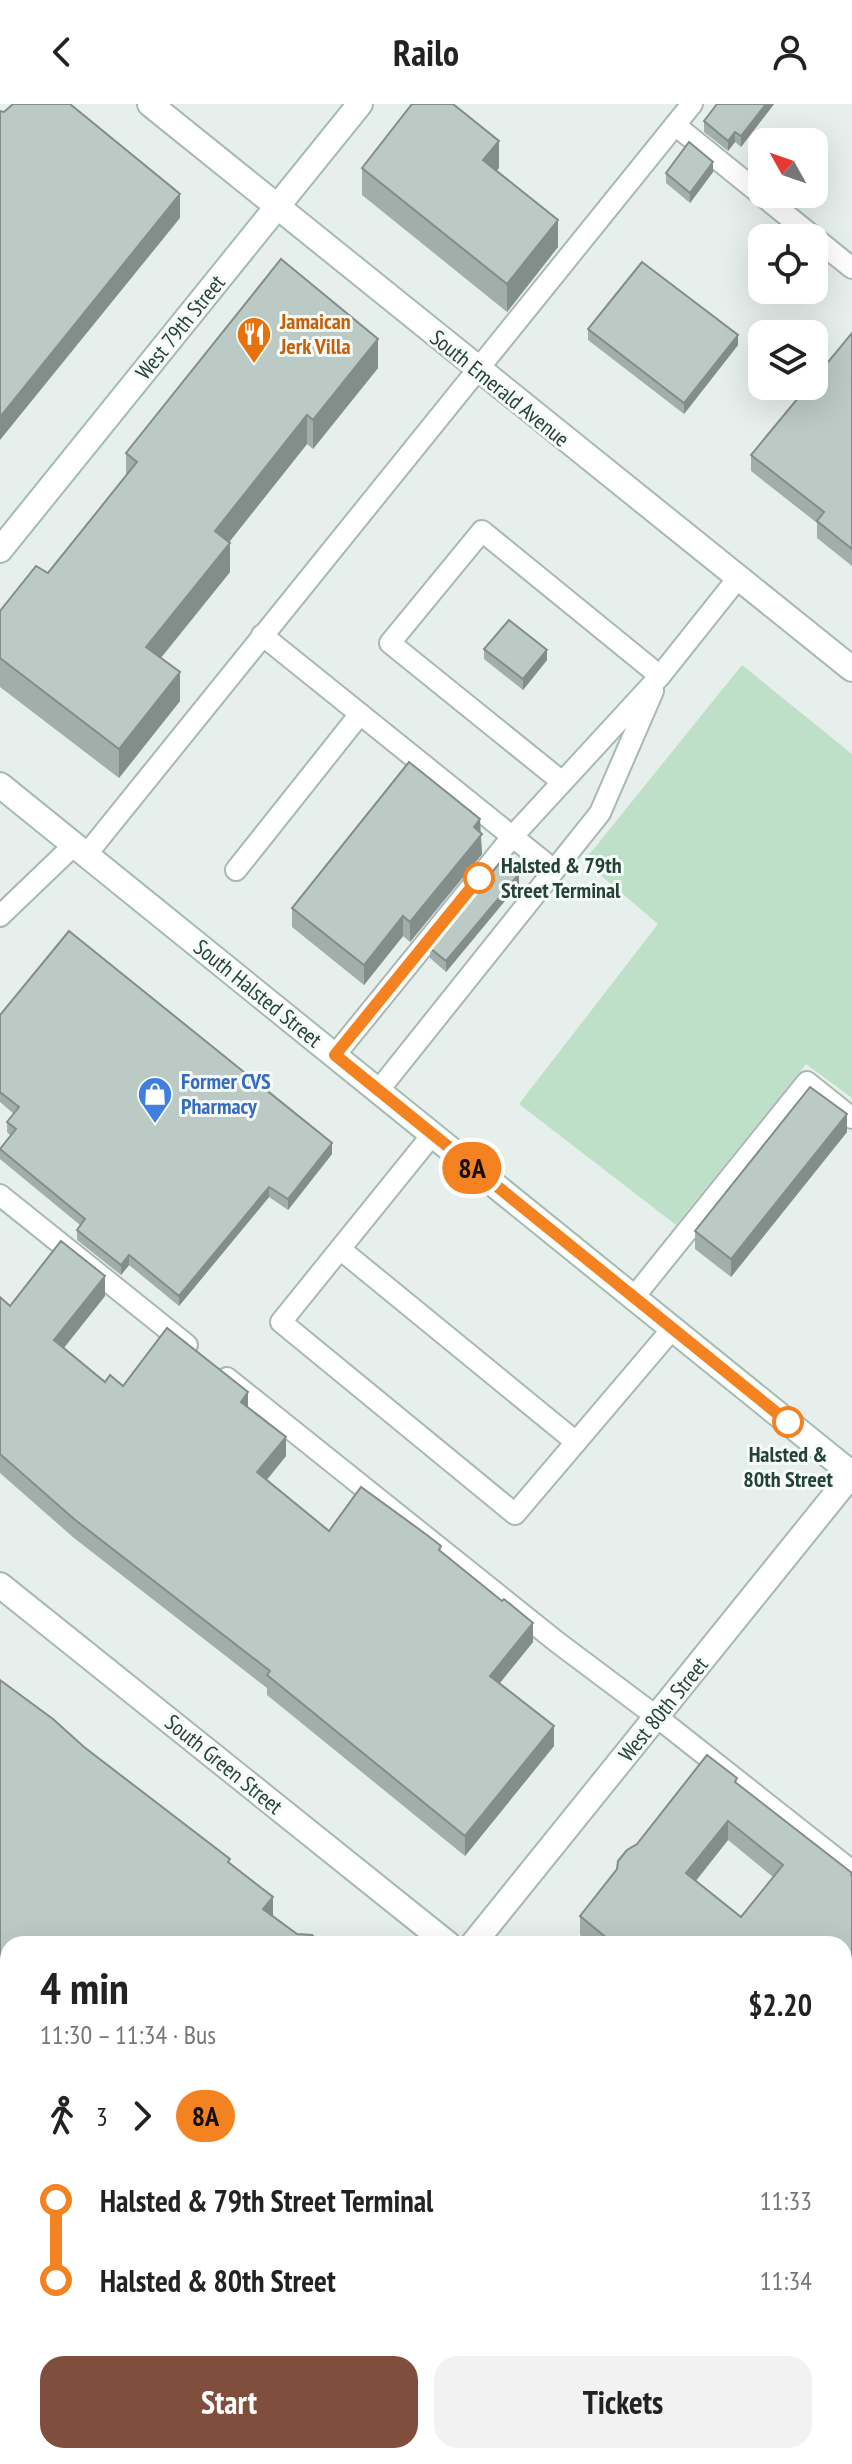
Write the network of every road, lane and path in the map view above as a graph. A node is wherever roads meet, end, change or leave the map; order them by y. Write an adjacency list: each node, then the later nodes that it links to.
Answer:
1 (150, 104): 5 (street, South Emerald Avenue)
2 (360, 104): 5 (street, West 79th Street)
3 (692, 104): 4 (lane)
4 (675, 125): 6 (lane); 7 (lane)
5 (277, 207): 7 (street, South Emerald Avenue); 8 (street, West 79th Street)
6 (852, 268)
7 (477, 370): 9 (street, South Emerald Avenue); 10 (lane)
8 (0, 550)
9 (738, 578): 11 (street, South Emerald Avenue); 12 (lane)
10 (262, 635): 13 (lane); 17 (lane)
11 (852, 669)
12 (660, 676): 14 (lane); 14 (lane); 19 (lane)
13 (360, 714): 16 (lane); 18 (lane)
14 (561, 781): 16 (lane)
15 (0, 785): 17 (street, South Halsted Street)
16 (512, 837): 19 (lane); 21 (lane)
17 (80, 850): 20 (lane); 21 (street, South Halsted Street)
18 (236, 870)
19 (554, 870): 22 (lane)
20 (0, 916)
21 (335, 1055): 22 (street, South Halsted Street)
22 (378, 1091): 24 (street, South Halsted Street)
23 (852, 1118): 27 (lane)
24 (432, 1135): 26 (lane); 27 (street, South Halsted Street)
25 (0, 1195): 32 (lane)
26 (340, 1249): 29 (lane); 29 (lane)
27 (634, 1297): 28 (street, South Halsted Street)
28 (673, 1328): 29 (lane); 30 (street, South Halsted Street)
29 (576, 1442)
30 (852, 1474): 32 (street, West 80th Street)
31 (0, 1585): 34 (street, South Green Street)
32 (657, 1717): 33 (lane); 35 (street, West 80th Street)
33 (852, 1871)
34 (438, 1936)
35 (479, 1936)

